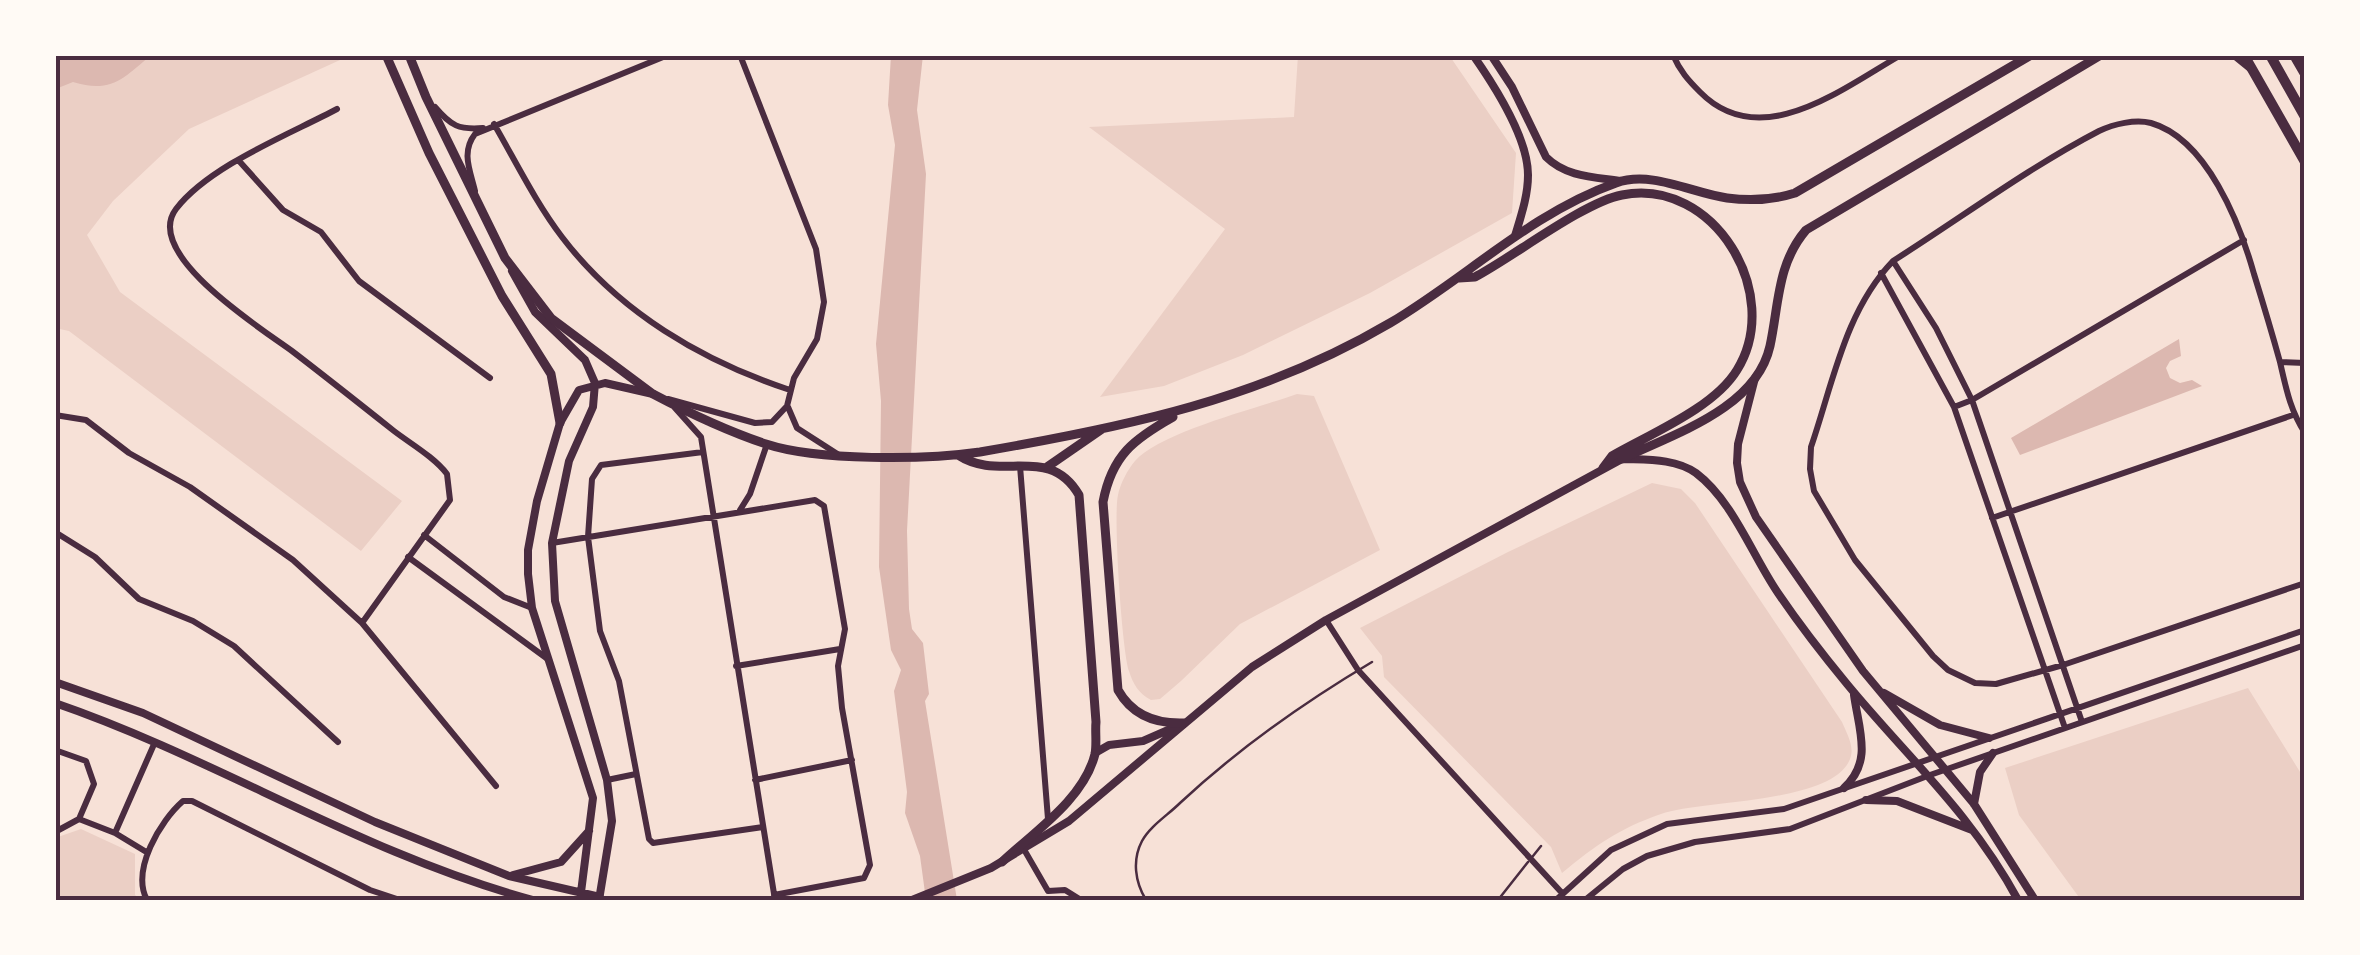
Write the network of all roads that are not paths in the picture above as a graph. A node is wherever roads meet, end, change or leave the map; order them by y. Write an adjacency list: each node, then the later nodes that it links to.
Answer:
1 (386, 55): 48 (main road)
2 (409, 55): 17 (main road)
3 (668, 55): 22 (street)
4 (740, 55): 39 (street)
5 (1473, 55): 20 (street)
6 (1491, 55): 18 (street)
7 (1673, 55): 8 (street)
8 (1901, 55)
9 (2031, 55): 26 (main road)
10 (2101, 55): 37 (main road)
11 (2234, 55): 15 (main road)
12 (2244, 55): 15 (main road)
13 (2270, 55): 21 (main road)
14 (2294, 55): 16 (main road)
15 (2253, 70): 25 (main road)
16 (2305, 74)
17 (426, 97): 23 (street); 27 (main road)
18 (1521, 107): 20 (street); 26 (street)
19 (337, 109): 24 (street)
20 (1509, 116): 28 (street)
21 (2305, 116)
22 (494, 124): 23 (street); 39 (street)
23 (485, 128): 27 (street)
24 (239, 162): 36 (street); 64 (street)
25 (2305, 162)
26 (1621, 180): 28 (main road)
27 (478, 201): 30 (main road)
28 (1515, 236): 33 (main road)
29 (2244, 240): 31 (street); 34 (street); 41 (street)
30 (505, 258): 38 (street); 40 (main road)
31 (1893, 261): 32 (street); 41 (street)
32 (1880, 273): 44 (street); 80 (street)
33 (1456, 278): 45 (main road); 58 (main road)
34 (2280, 362): 35 (street); 47 (street)
35 (2305, 363)
36 (490, 378)
37 (1755, 378): 55 (main road); 82 (street)
38 (595, 383): 40 (street); 48 (street); 66 (street)
39 (790, 390): 43 (street)
40 (653, 394): 42 (main road); 43 (street)
41 (1972, 400): 44 (street); 60 (street)
42 (670, 404): 51 (main road); 52 (street)
43 (788, 406): 54 (street)
44 (1954, 407): 62 (street)
45 (1181, 412): 49 (main road); 88 (main road)
46 (55, 415): 71 (street)
47 (2293, 415): 50 (street); 60 (street)
48 (560, 423): 69 (street)
49 (1104, 427): 53 (main road); 57 (main road)
50 (2305, 433)
51 (766, 444): 54 (main road); 59 (street)
52 (704, 452): 61 (street); 65 (street)
53 (955, 455): 54 (main road); 56 (main road)
54 (840, 456)
55 (1622, 459): 58 (street); 83 (street)
56 (1020, 466): 57 (main road); 109 (street)
57 (1047, 467): 95 (main road)
58 (1603, 468): 70 (street)
59 (739, 511): 61 (street); 74 (street)
60 (2010, 512): 62 (street); 77 (street)
61 (714, 516): 65 (street); 78 (street)
62 (1992, 518): 80 (street)
63 (55, 532): 92 (street)
64 (424, 535): 67 (street); 69 (street)
65 (588, 537): 66 (street); 100 (street)
66 (552, 543): 102 (street)
67 (408, 557): 71 (street); 75 (street)
68 (2305, 583): 77 (street)
69 (532, 608): 75 (street)
70 (1326, 620): 79 (street); 88 (street)
71 (362, 623): 104 (street)
72 (2305, 630): 85 (street)
73 (2305, 645): 87 (street)
74 (840, 649): 78 (street); 97 (street)
75 (550, 660): 111 (street)
76 (1372, 662): 79 (lane)
77 (2062, 665): 80 (street); 85 (street)
78 (736, 666): 103 (street)
79 (1358, 670): 118 (street); 131 (lane)
80 (2044, 670): 86 (street)
81 (55, 682): 120 (street)
82 (1880, 690): 90 (street); 96 (street)
83 (1854, 692): 98 (street); 105 (street)
84 (55, 703): 91 (street)
85 (2077, 708): 86 (street); 87 (street)
86 (2060, 714): 89 (street); 90 (street)
87 (2082, 722): 89 (street)
88 (1184, 723): 95 (street); 116 (street)
89 (2065, 728): 94 (street)
90 (1989, 738): 96 (street)
91 (155, 741): 114 (street); 123 (street)
92 (338, 742)
93 (55, 750): 108 (street)
94 (1993, 753): 99 (street); 107 (street)
95 (1095, 754): 109 (main road)
96 (1936, 757): 98 (street); 99 (street)
97 (852, 760): 103 (street); 125 (street)
98 (1919, 762): 101 (street); 105 (street)
99 (1948, 769): 101 (street); 107 (street)
100 (636, 774): 102 (street); 110 (street)
101 (1930, 775): 106 (street); 113 (street)
102 (607, 780): 124 (street)
103 (755, 780): 110 (street)
104 (496, 786)
105 (1844, 788): 121 (street)
106 (1866, 800): 113 (street); 134 (street)
107 (1974, 804): 136 (street)
108 (79, 819): 112 (street); 114 (street)
109 (1048, 819): 116 (main road)
110 (763, 827): 125 (street)
111 (591, 828): 120 (street); 122 (street)
112 (55, 832)
113 (1976, 832): 135 (street)
114 (115, 833): 117 (street)
115 (1541, 846): 118 (lane)
116 (1023, 847): 119 (main road); 130 (street)
117 (148, 853): 126 (street); 127 (street)
118 (1532, 858): 121 (street); 132 (lane)
119 (1002, 862): 129 (street)
120 (509, 876): 122 (street)
121 (1562, 893): 133 (street)
122 (581, 896): 124 (street)
123 (522, 898): 128 (street)
124 (600, 898)
125 (775, 898)
126 (147, 900)
127 (400, 900)
128 (533, 900)
129 (912, 900)
130 (1081, 900)
131 (1146, 900)
132 (1498, 900)
133 (1556, 900)
134 (1584, 900)
135 (2018, 900)
136 (2035, 900)

